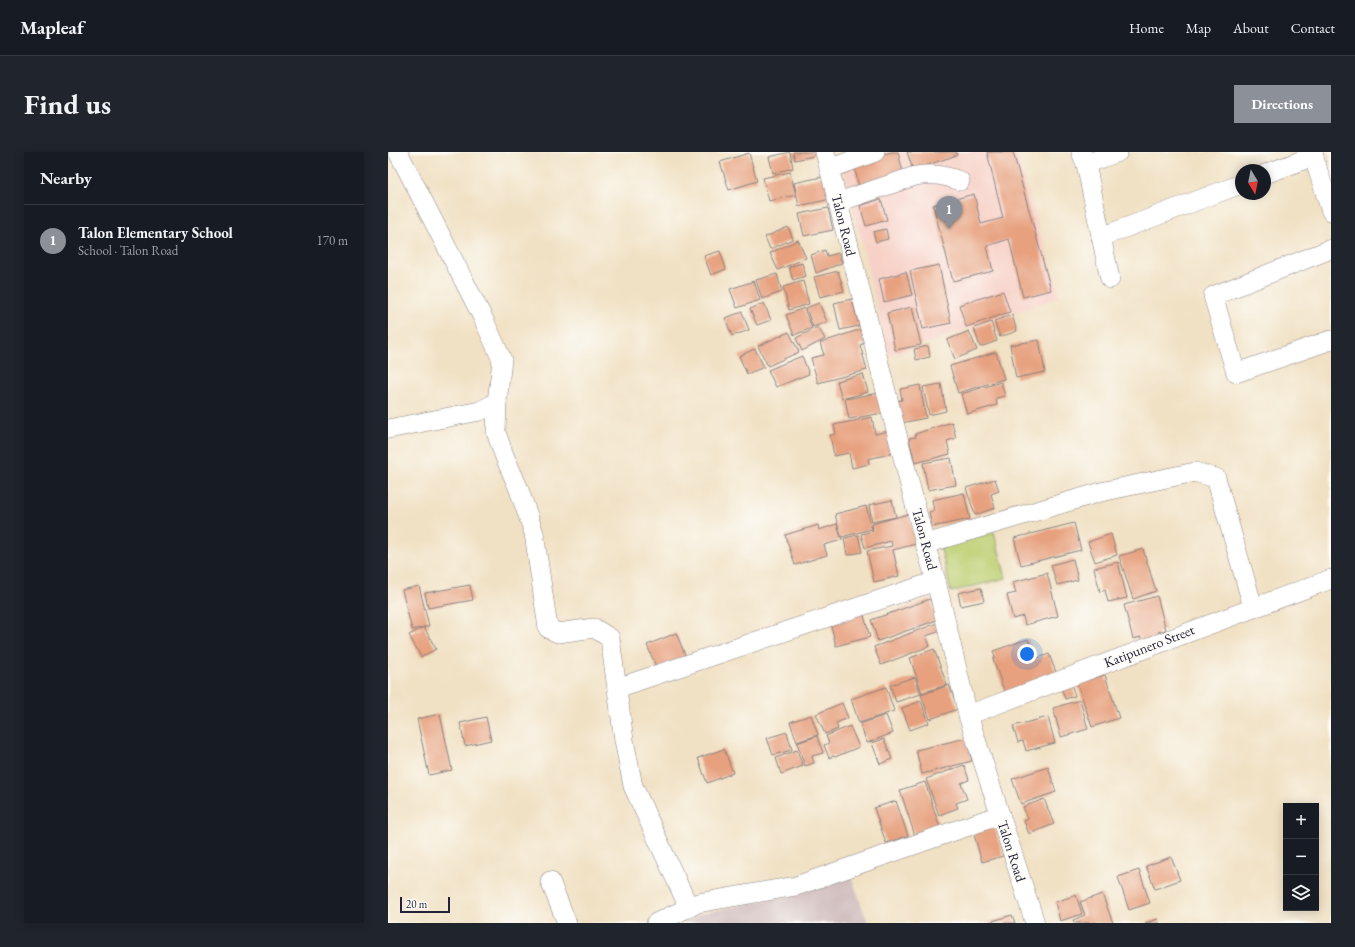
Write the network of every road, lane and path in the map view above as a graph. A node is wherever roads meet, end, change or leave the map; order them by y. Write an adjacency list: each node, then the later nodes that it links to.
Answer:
1 (398, 152): 16 (street)
2 (875, 152): 6 (street)
3 (1118, 152): 5 (street)
4 (1313, 154): 7 (street); 11 (street)
5 (1084, 158): 12 (street)
6 (827, 160): 10 (street, Talon Road)
7 (1271, 172)
8 (960, 181): 10 (street)
9 (1235, 186): 12 (street)
10 (838, 202): 18 (street, Talon Road)
11 (1331, 211)
12 (1101, 237): 14 (street)
13 (1331, 249): 15 (street)
14 (1110, 279)
15 (1331, 340)
16 (497, 402): 17 (street); 22 (street)
17 (388, 429)
18 (925, 544): 20 (street, Talon Road); 21 (street)
19 (1331, 579): 21 (street, Katipunero Street)
20 (936, 582): 22 (street); 23 (street, Talon Road)
21 (1253, 607): 23 (street, Katipunero Street)
22 (617, 688): 26 (street)
23 (968, 715): 24 (street, Talon Road)
24 (1000, 815): 26 (street); 29 (street, Talon Road)
25 (550, 881): 27 (street)
26 (688, 908): 28 (street)
27 (567, 923)
28 (656, 923)
29 (1035, 923)

